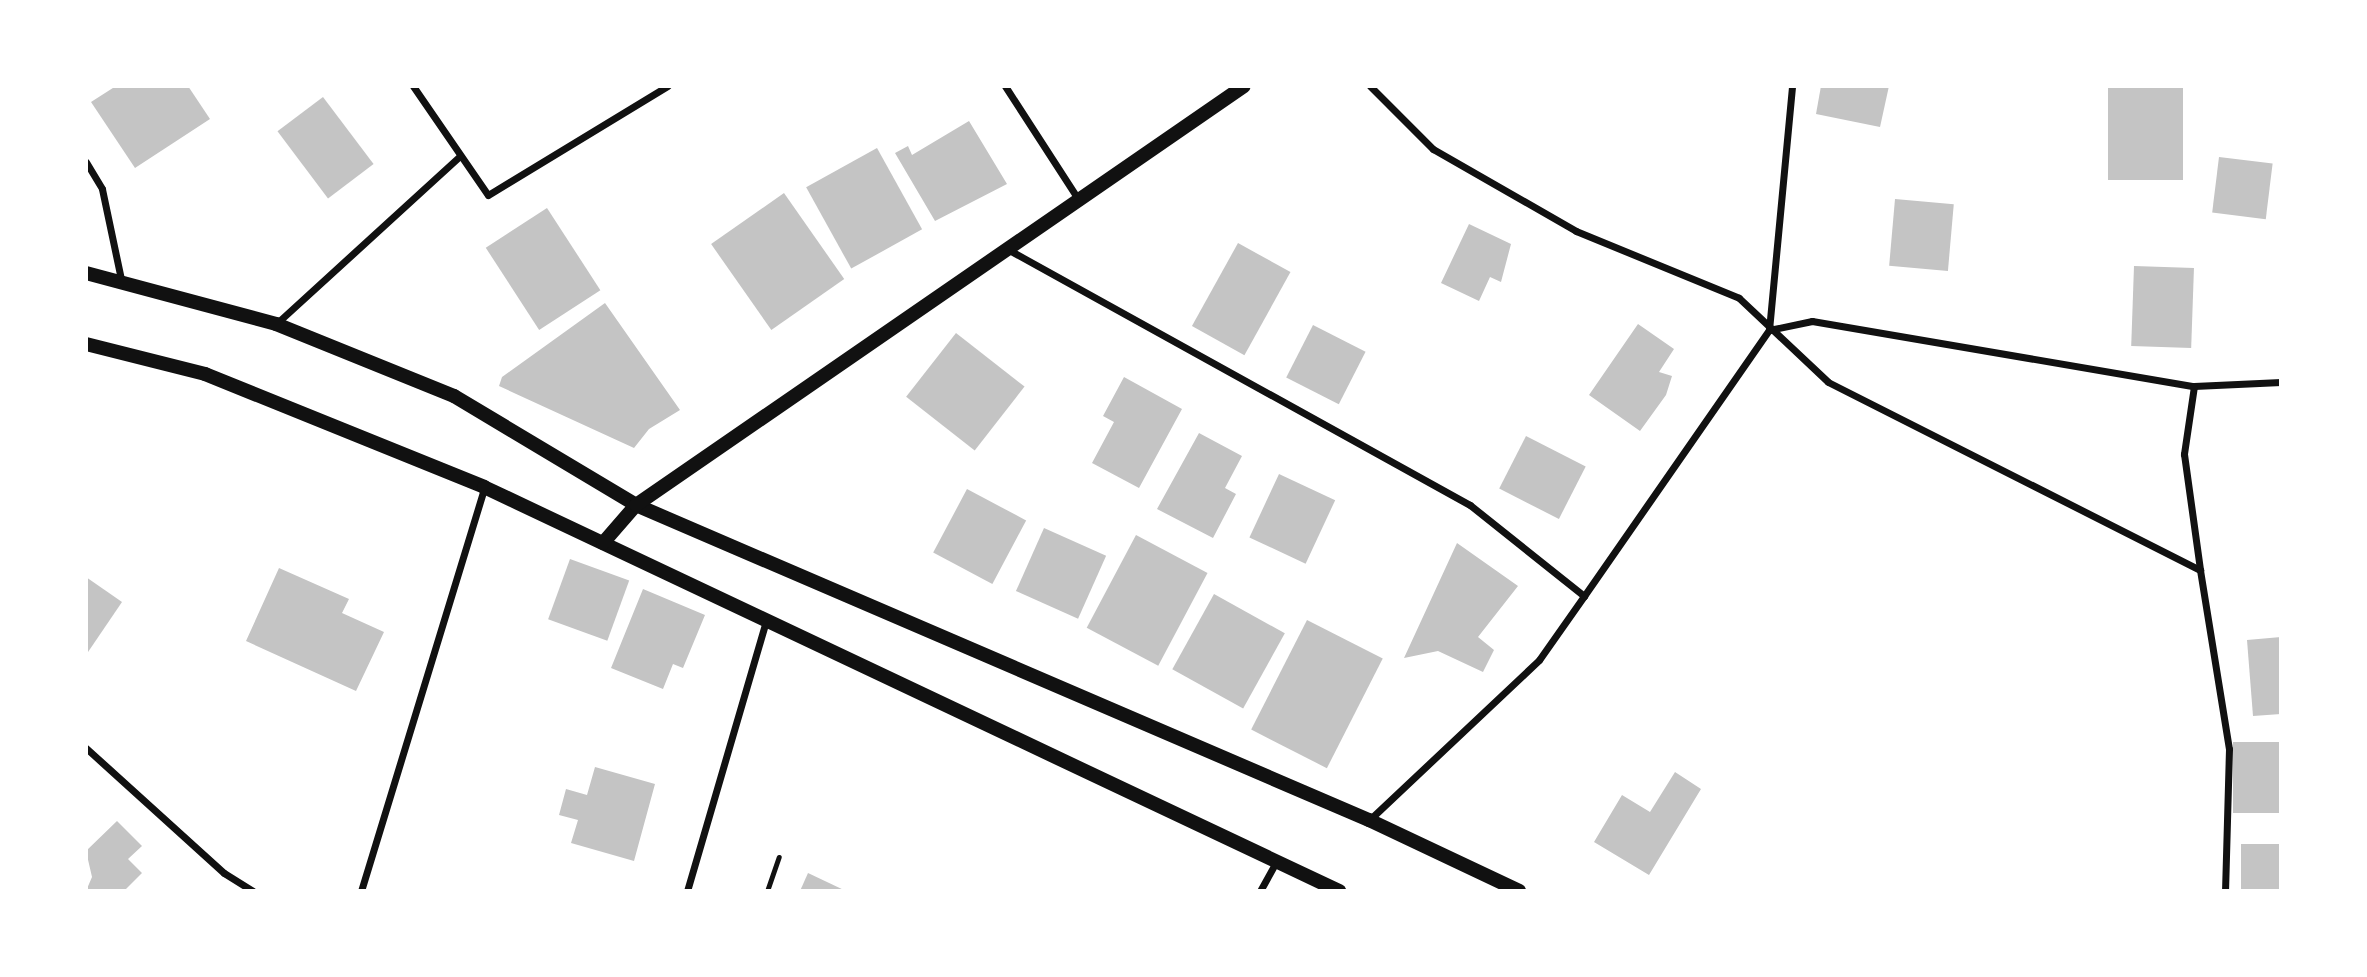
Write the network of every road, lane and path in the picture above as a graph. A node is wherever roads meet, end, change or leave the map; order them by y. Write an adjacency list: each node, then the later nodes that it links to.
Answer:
1 (413, 86): 7 (street)
2 (667, 86): 7 (street)
3 (1005, 86): 9 (street)
4 (1244, 86): 9 (main road)
5 (1370, 86): 14 (street)
6 (1793, 86): 14 (street)
7 (460, 156): 13 (street)
8 (86, 162): 12 (street)
9 (1080, 202): 10 (main road)
10 (1009, 250): 19 (main road); 22 (street)
11 (86, 273): 12 (main road)
12 (121, 279): 13 (main road)
13 (276, 324): 19 (main road)
14 (1769, 330): 17 (street); 21 (street); 22 (street)
15 (86, 344): 18 (main road)
16 (2281, 382): 17 (street)
17 (2194, 386): 21 (street)
18 (484, 487): 20 (main road); 29 (street)
19 (636, 505): 20 (main road); 25 (main road)
20 (603, 543): 23 (main road)
21 (2200, 570): 35 (street)
22 (1584, 596): 25 (street)
23 (767, 617): 27 (main road); 30 (street)
24 (86, 748): 28 (street)
25 (1369, 820): 34 (main road)
26 (779, 857): 31 (lane)
27 (1276, 862): 32 (street); 33 (main road)
28 (253, 891)
29 (361, 891)
30 (687, 891)
31 (767, 891)
32 (1260, 891)
33 (1339, 891)
34 (1518, 891)
35 (2225, 891)

